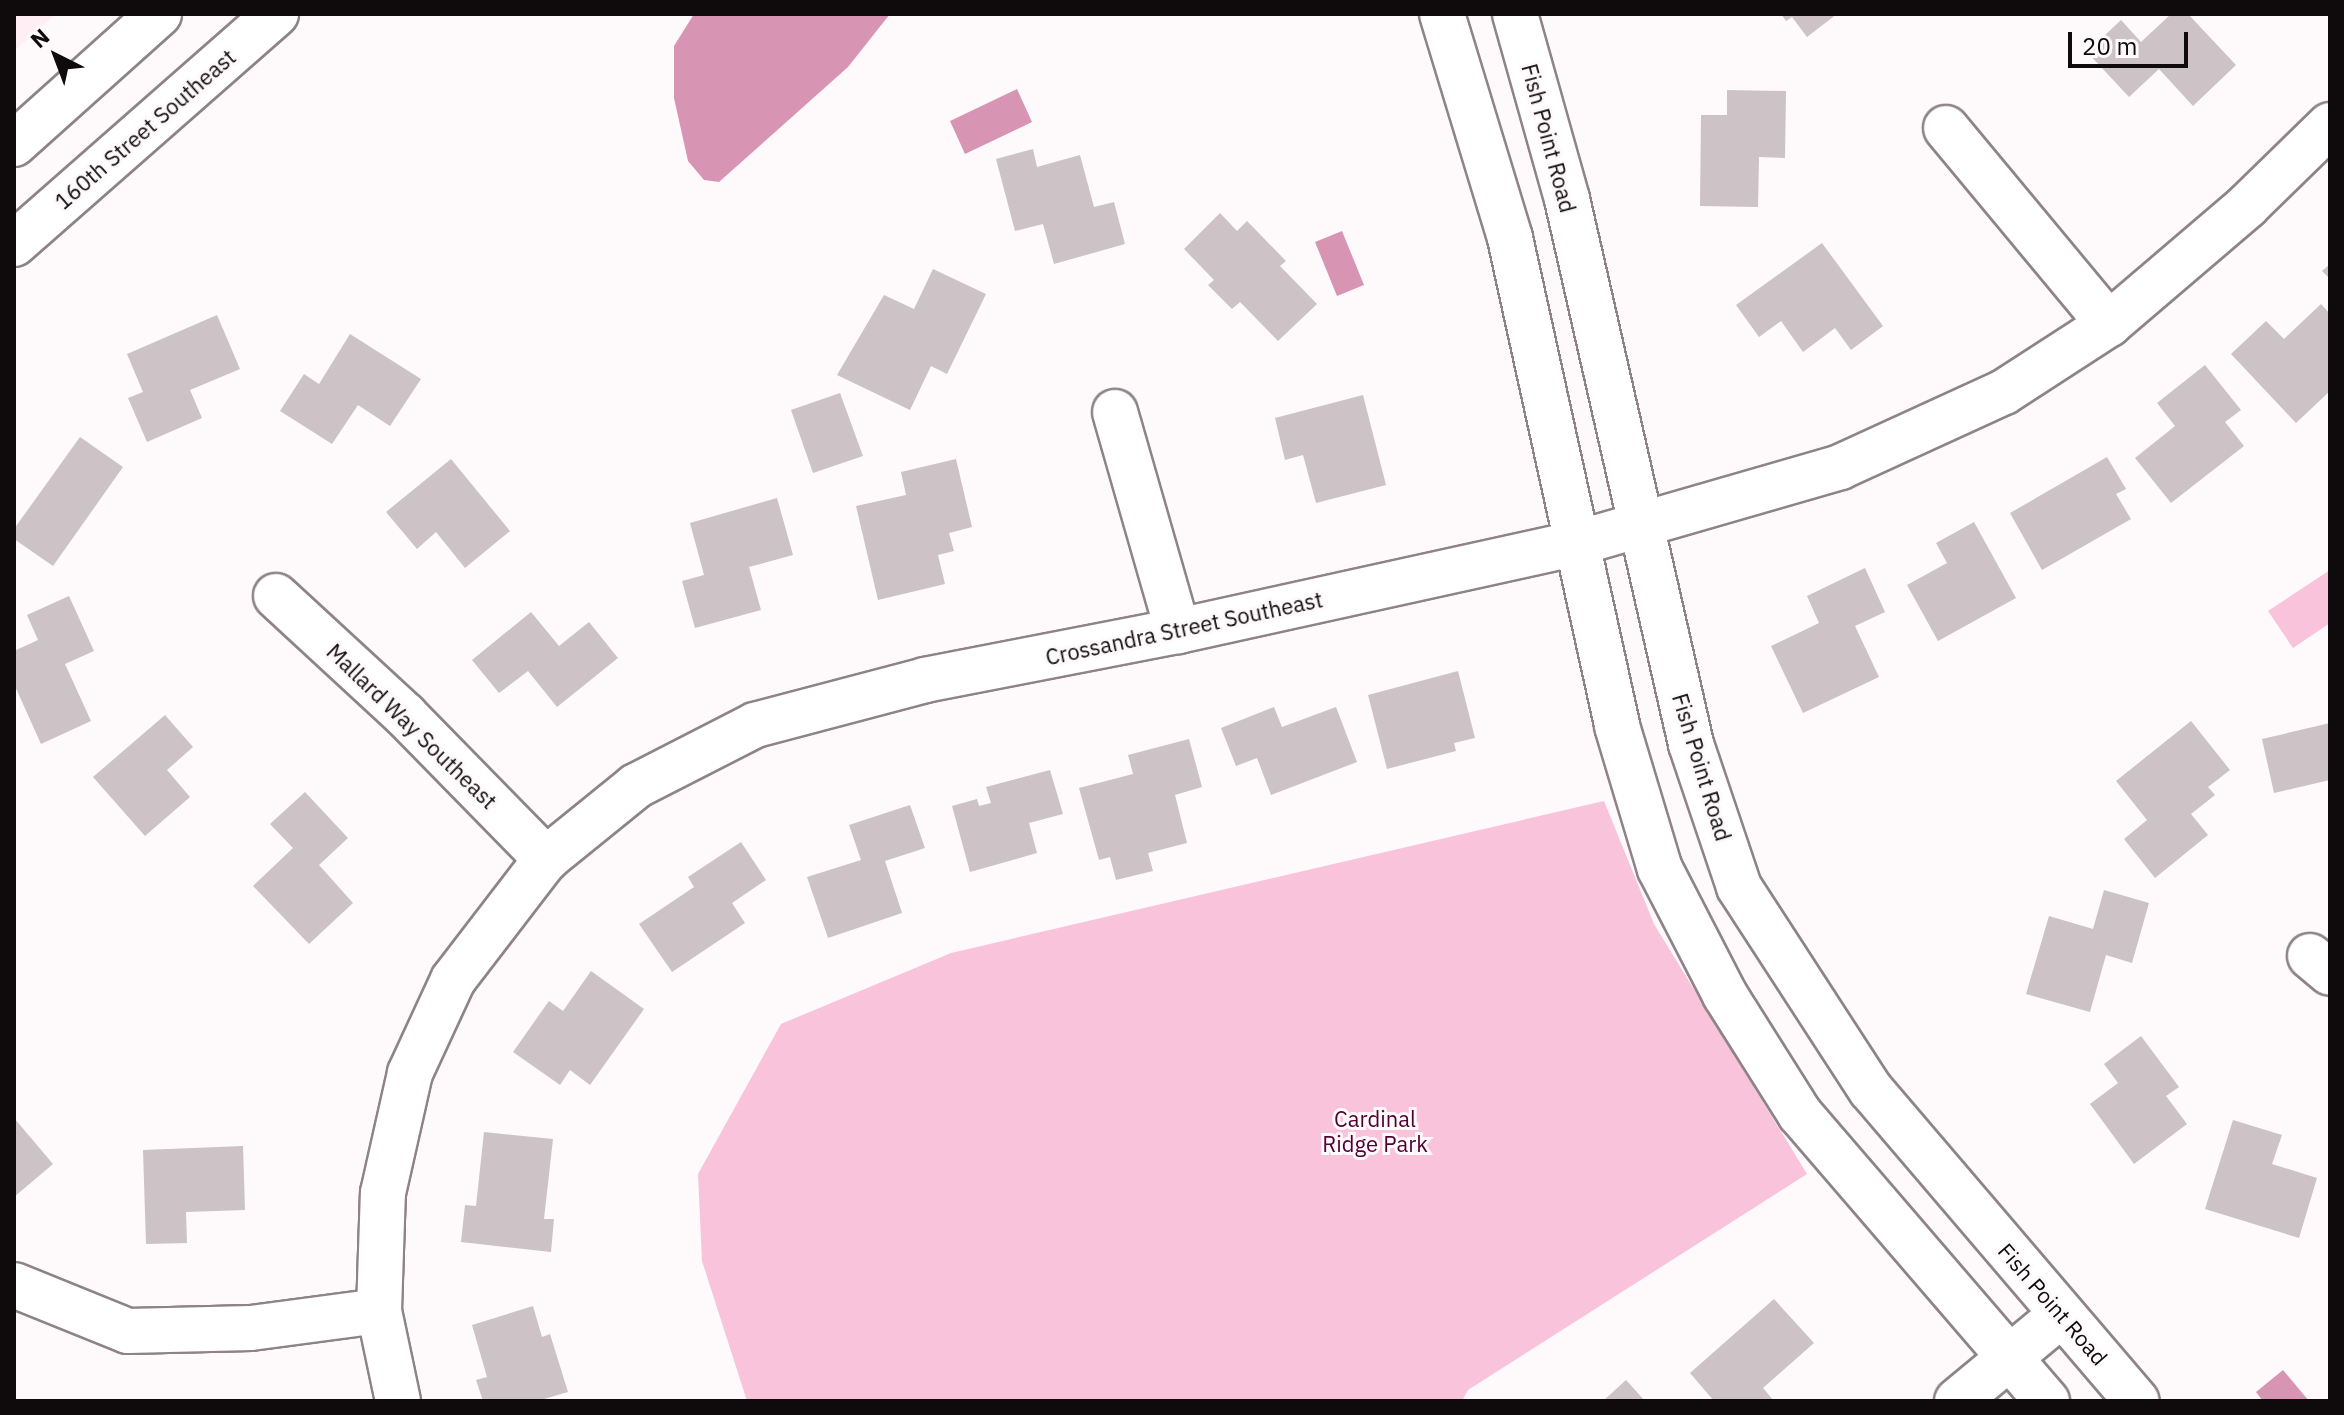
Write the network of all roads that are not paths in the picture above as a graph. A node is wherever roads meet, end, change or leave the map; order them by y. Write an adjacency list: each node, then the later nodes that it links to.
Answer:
1 (159, 14): 7 (street)
2 (276, 14): 8 (street, 160th Street Southeast)
3 (1442, 14): 12 (street)
4 (1515, 14): 11 (street, Fish Point Road)
5 (2330, 125): 9 (street, Crossandra Street Southeast)
6 (1946, 128): 9 (street)
7 (14, 144)
8 (14, 244)
9 (2109, 324): 11 (street, Crossandra Street Southeast)
10 (1115, 412): 14 (street)
11 (1640, 522): 12 (street, Crossandra Street Southeast); 18 (street, Fish Point Road)
12 (1574, 544): 14 (street, Crossandra Street Southeast); 19 (street)
13 (276, 596): 15 (street, Mallard Way Southeast)
14 (1178, 631): 15 (street, Crossandra Street Southeast)
15 (546, 859): 17 (street, Crossandra Street Southeast)
16 (14, 1285): 17 (street)
17 (379, 1311): 20 (street, Crossandra Street Southeast)
18 (2062, 1314): 19 (street); 23 (street, Fish Point Road)
19 (2010, 1356): 21 (street); 22 (street)
20 (398, 1401)
21 (1957, 1401)
22 (2047, 1401)
23 (2137, 1401)

